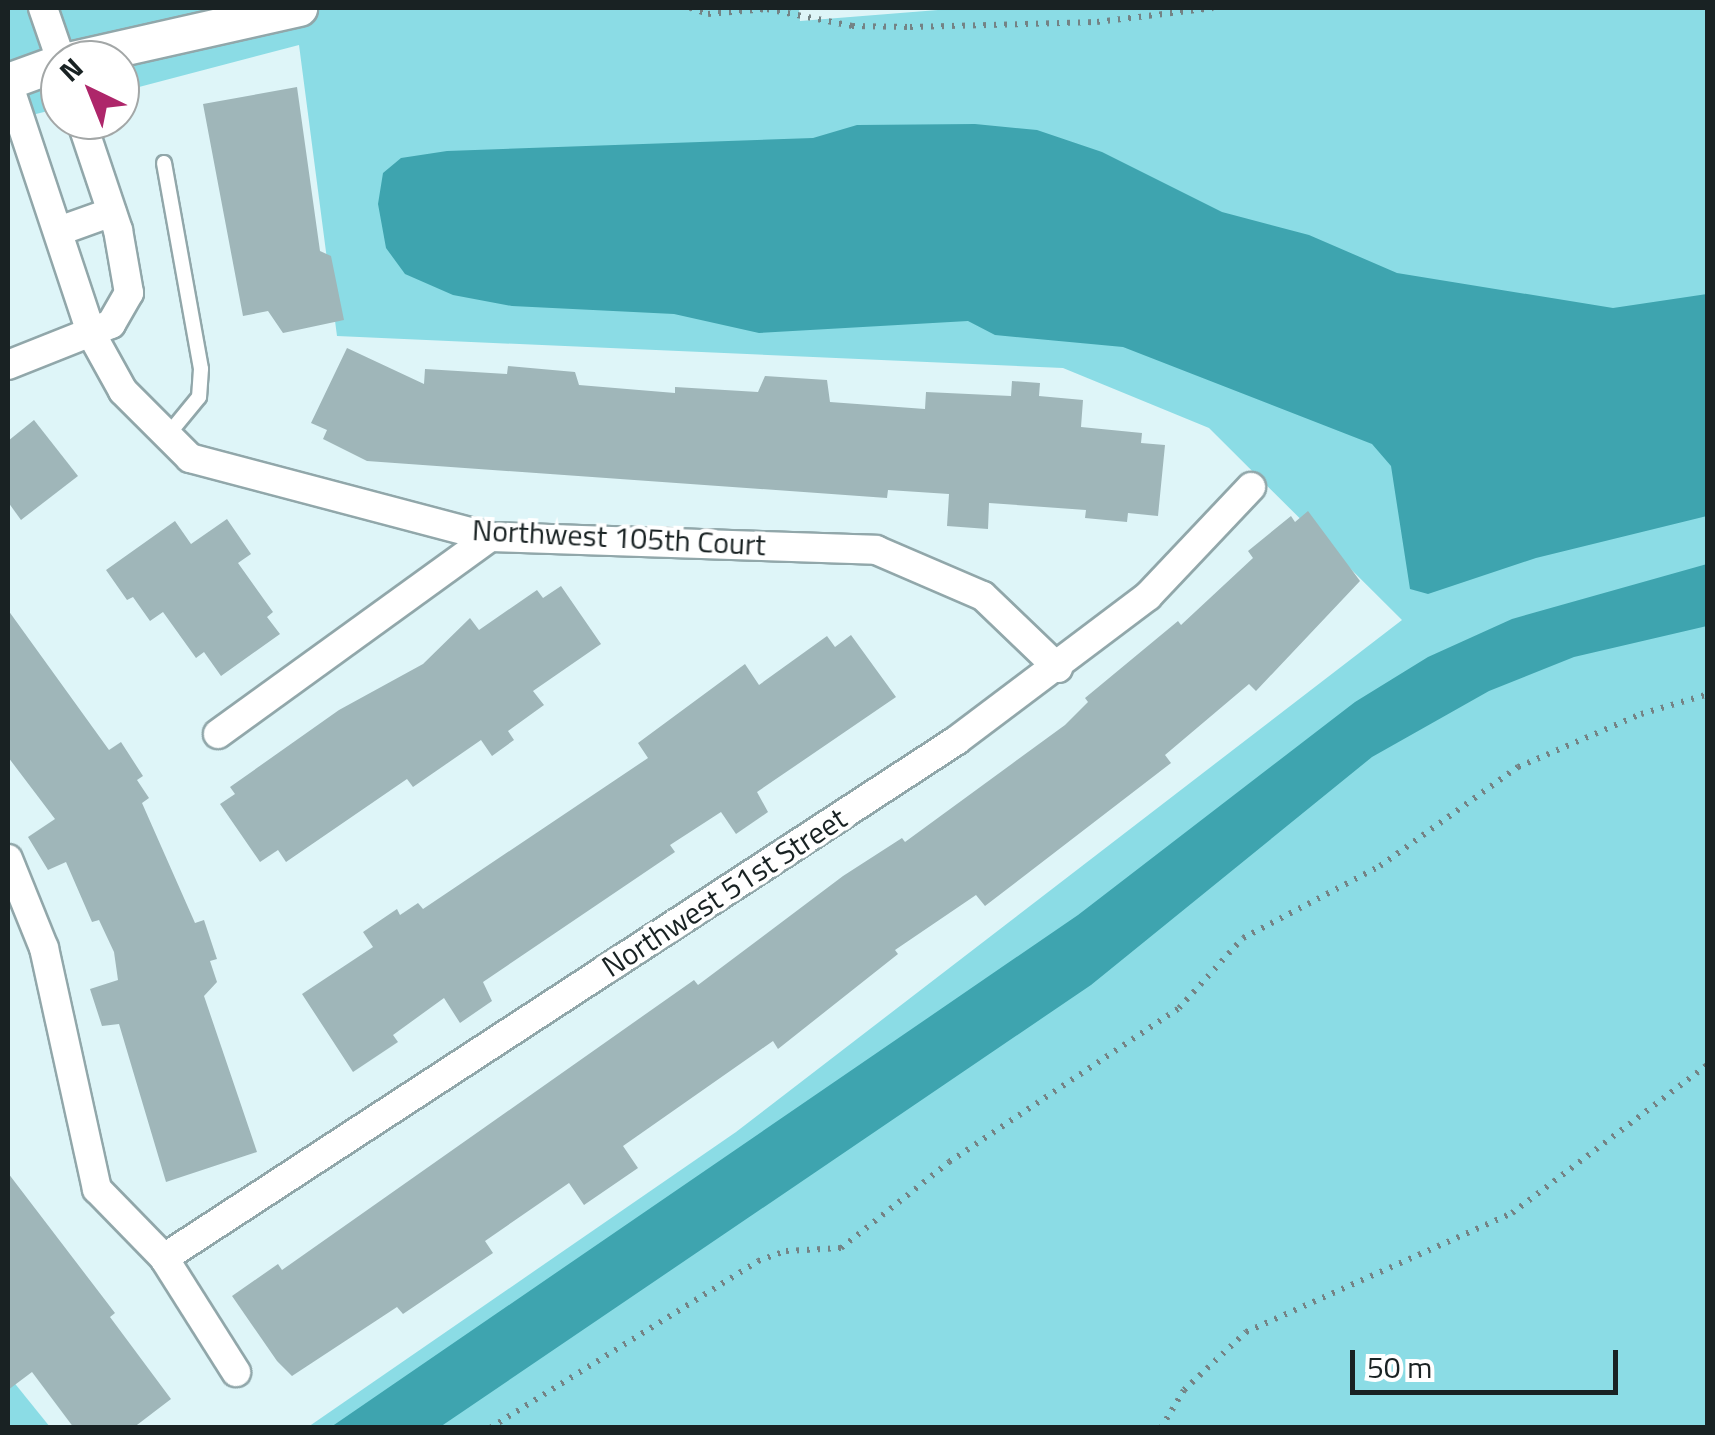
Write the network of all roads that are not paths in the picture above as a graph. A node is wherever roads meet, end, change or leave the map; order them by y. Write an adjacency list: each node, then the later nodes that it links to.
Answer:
1 (44, 8): 3 (street)
2 (299, 8): 4 (street)
3 (55, 40)
4 (140, 44)
5 (40, 70): 6 (street)
6 (8, 82): 10 (street, Northwest 105th Court)
7 (88, 140): 9 (street)
8 (164, 163): 13 (lane)
9 (112, 212): 10 (street); 11 (street)
10 (59, 230): 11 (street, Northwest 105th Court)
11 (92, 335): 12 (street); 13 (street, Northwest 105th Court)
12 (8, 365)
13 (166, 436): 15 (street, Northwest 105th Court)
14 (1250, 487): 16 (street, Northwest 51st Street)
15 (490, 537): 16 (street, Northwest 105th Court); 17 (street)
16 (1058, 668): 19 (street, Northwest 51st Street)
17 (218, 734)
18 (8, 859): 19 (street)
19 (164, 1258): 20 (street)
20 (236, 1372)

